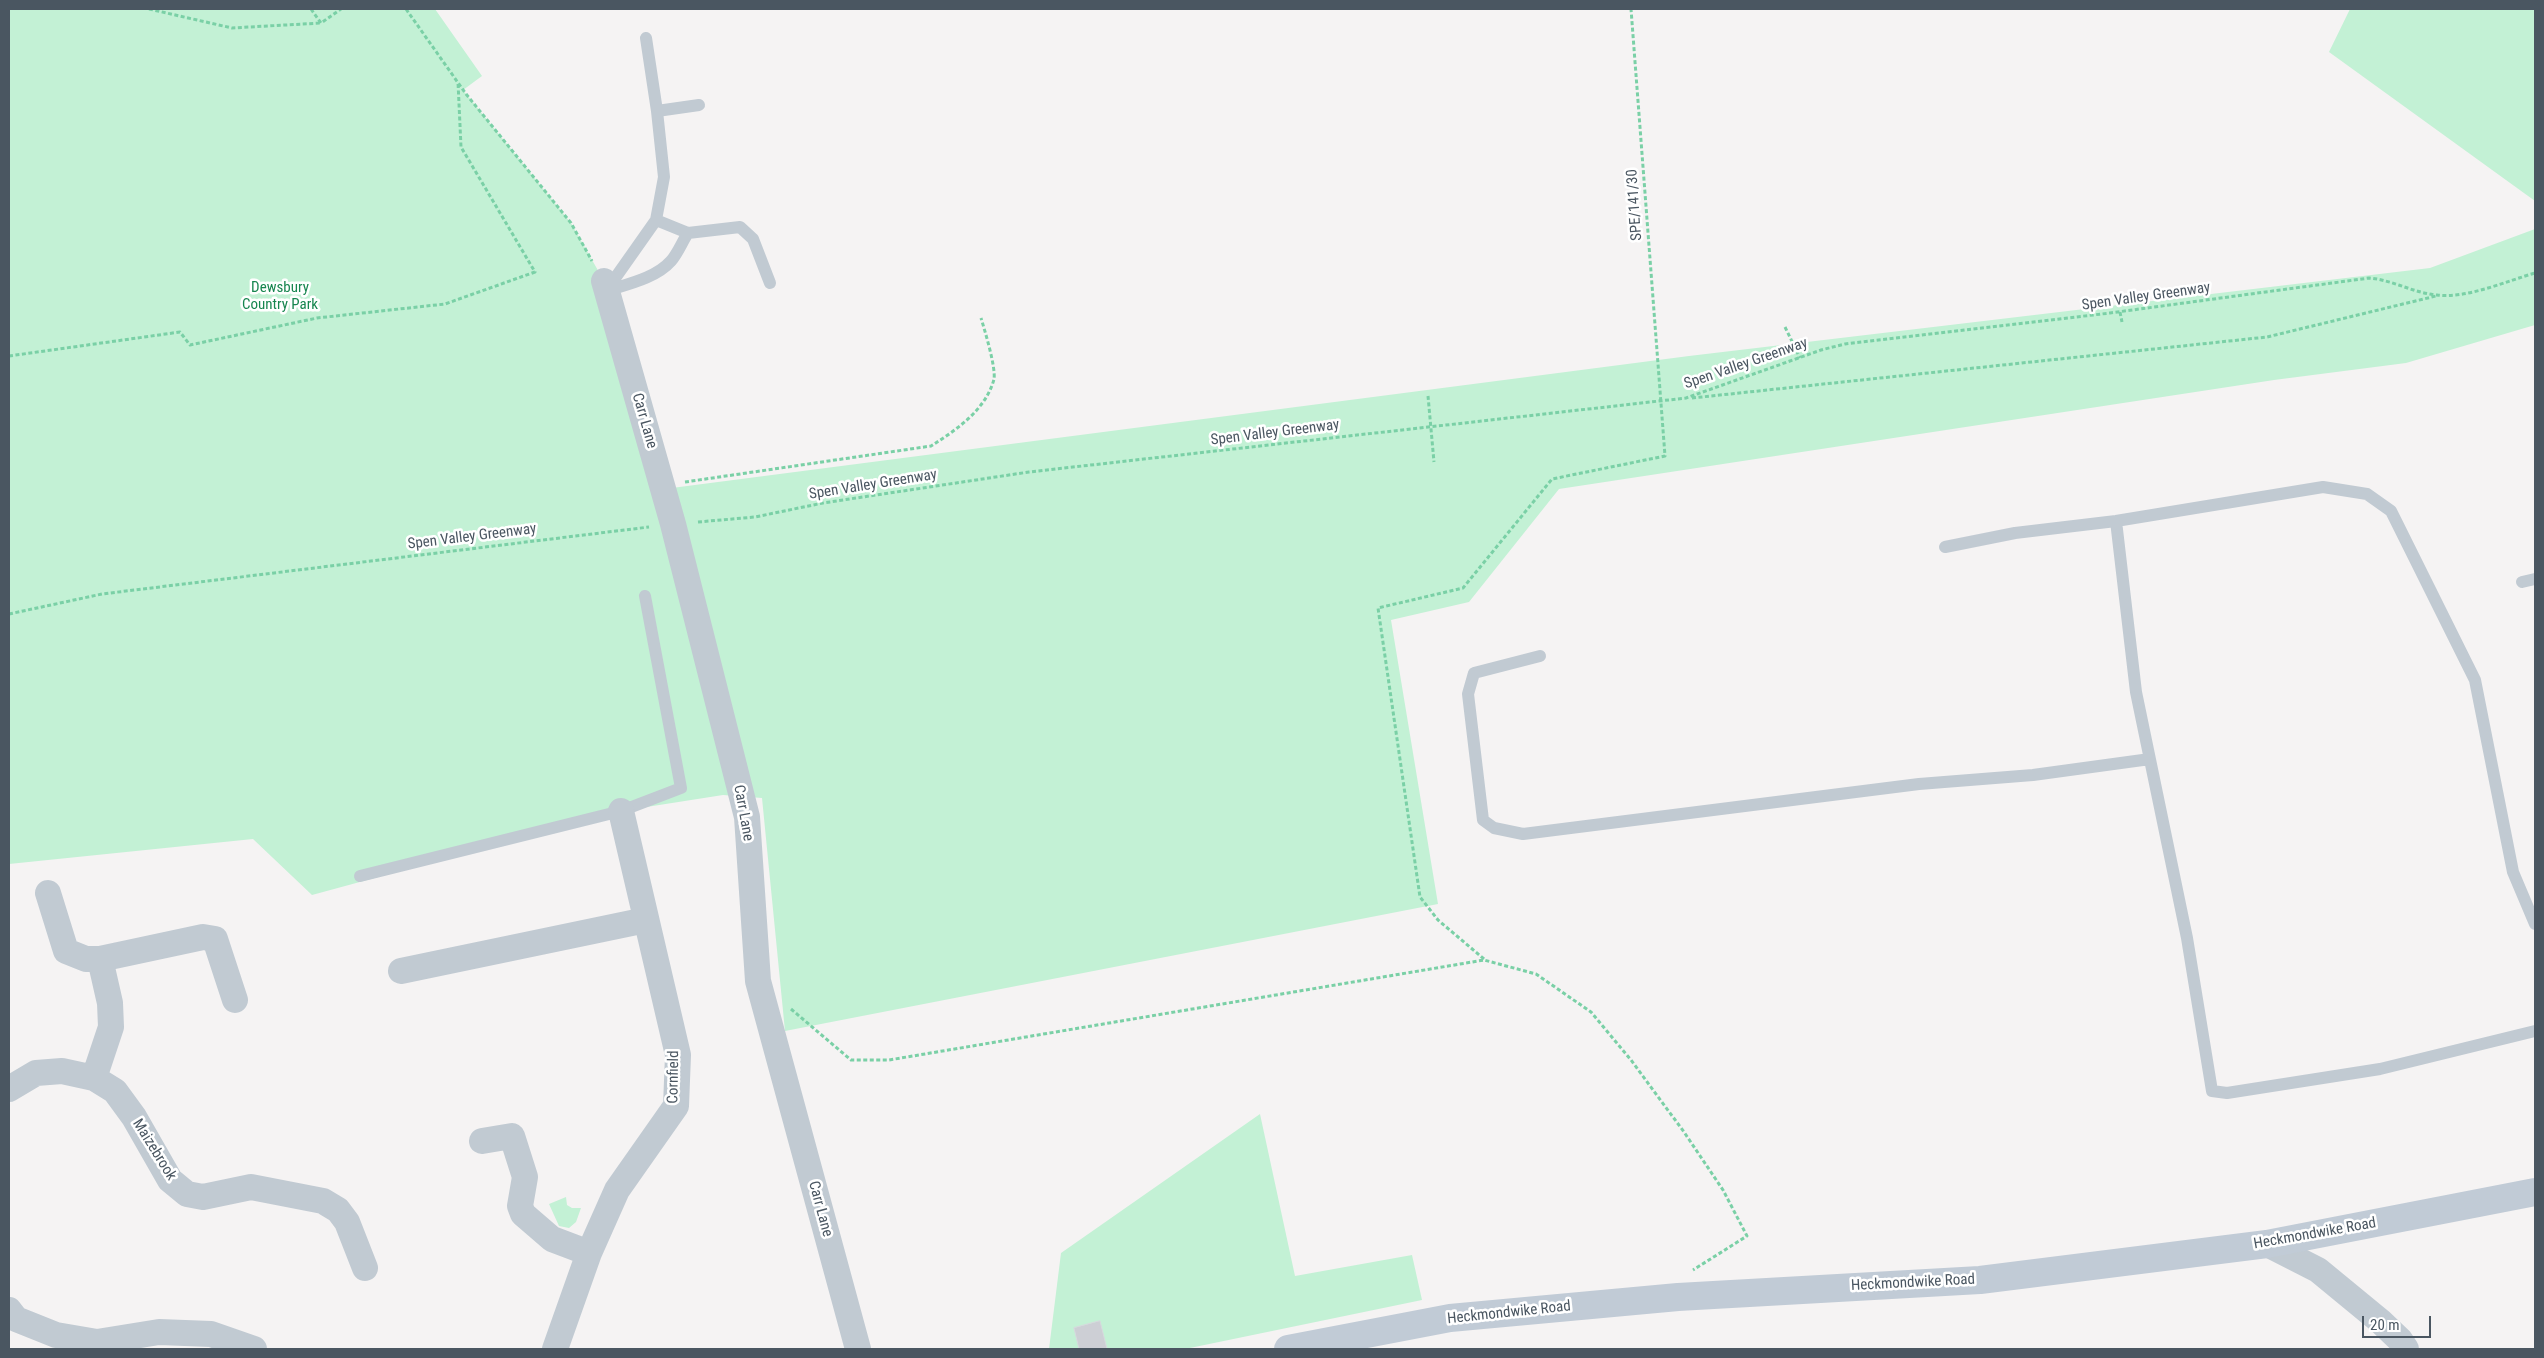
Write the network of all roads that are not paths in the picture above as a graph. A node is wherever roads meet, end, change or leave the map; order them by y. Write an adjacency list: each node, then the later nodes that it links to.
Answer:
1 (646, 38): 3 (lane)
2 (699, 105): 3 (lane)
3 (657, 111): 4 (lane)
4 (656, 220): 5 (lane); 7 (lane)
5 (688, 234): 6 (lane); 7 (lane)
6 (770, 283)
7 (605, 286): 34 (street, Carr Lane)
8 (2116, 521): 9 (lane); 14 (lane); 19 (lane)
9 (1945, 547)
10 (2535, 579): 11 (lane)
11 (2522, 582)
12 (645, 596): 15 (lane)
13 (1540, 656): 14 (lane)
14 (2150, 759): 23 (lane)
15 (621, 810): 16 (lane); 18 (street, Cornfield)
16 (360, 876)
17 (48, 893): 20 (street)
18 (646, 920): 21 (street); 29 (street, Cornfield)
19 (2535, 924)
20 (100, 959): 22 (street); 24 (street)
21 (400, 971)
22 (235, 1000)
23 (2535, 1031)
24 (94, 1078): 25 (street, Maizebrook); 30 (street, Maizebrook)
25 (9, 1089)
26 (482, 1141): 29 (street)
27 (2535, 1192): 28 (main road, Heckmondwike Road)
28 (2267, 1244): 35 (main road, Heckmondwike Road); 36 (street)
29 (589, 1253): 33 (street, Cornfield)
30 (365, 1268)
31 (11, 1320): 32 (street)
32 (254, 1349)
33 (555, 1349)
34 (858, 1349)
35 (1288, 1349)
36 (2406, 1349)

